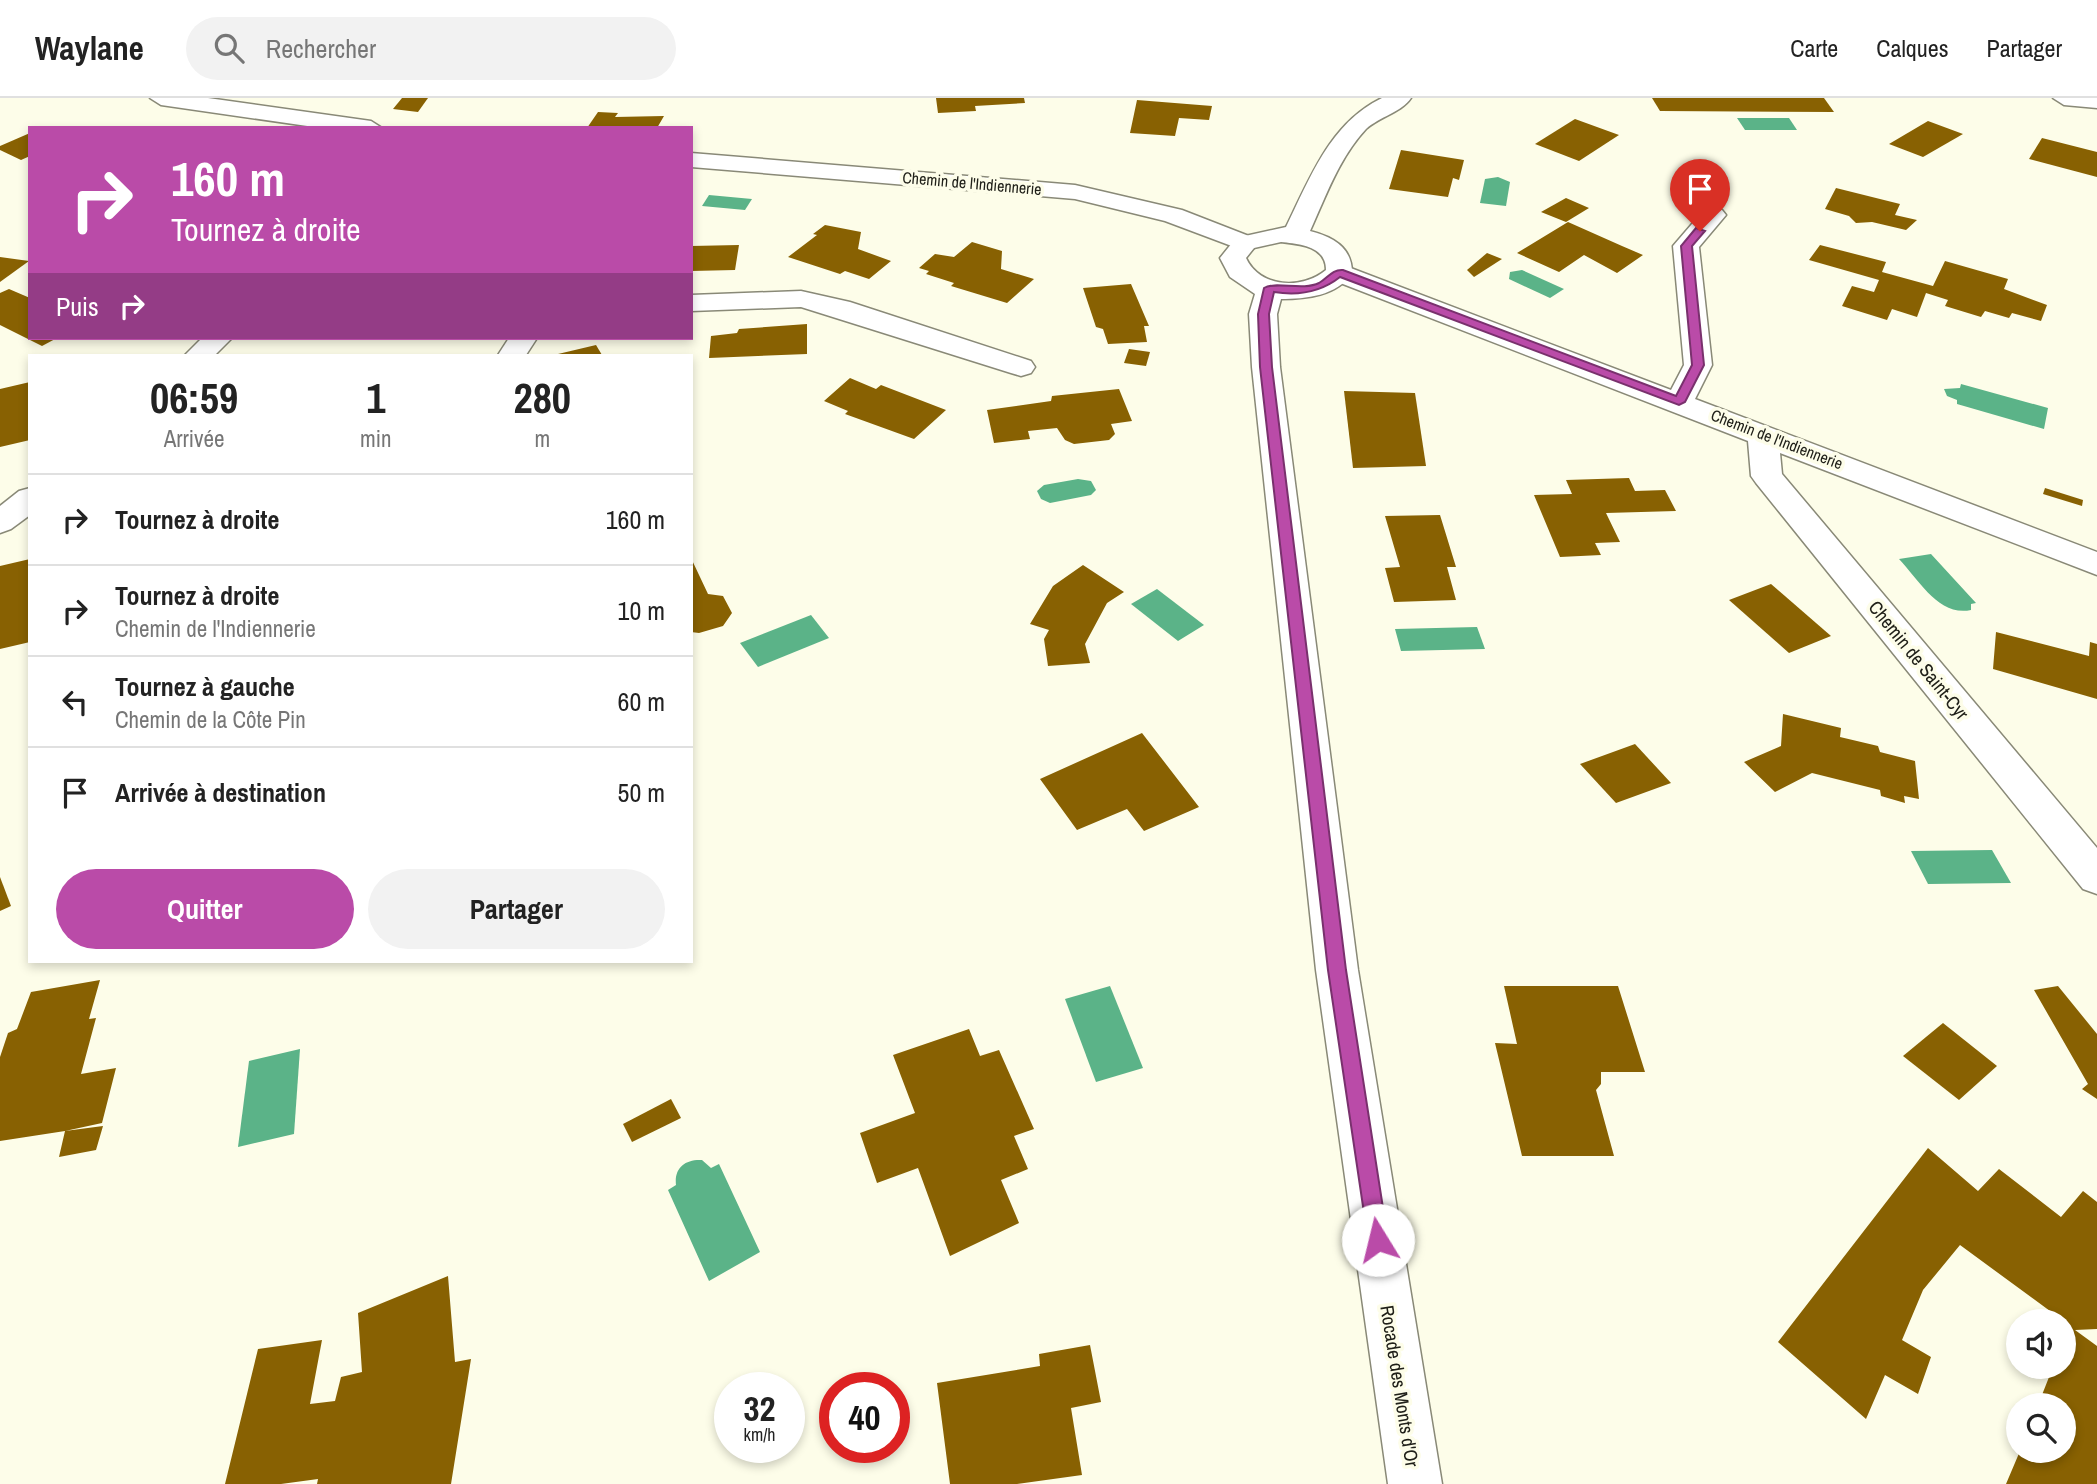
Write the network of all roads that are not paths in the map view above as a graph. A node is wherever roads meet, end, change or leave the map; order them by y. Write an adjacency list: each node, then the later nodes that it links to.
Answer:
1 (162, 98): 5 (street)
2 (1399, 98): 8 (street)
3 (2064, 98): 4 (street)
4 (2097, 101)
5 (357, 126)
6 (693, 160): 9 (street, Chemin de l'Indiennerie)
7 (1713, 215): 16 (street)
8 (1295, 235): 9 (street); 10 (street)
9 (1245, 243): 11 (street)
10 (1339, 273): 11 (street); 16 (street, Chemin de l'Indiennerie)
11 (1270, 288): 22 (street, Rocade des Monts d'Or)
12 (693, 303): 15 (street)
13 (216, 340): 14 (street)
14 (200, 354)
15 (1021, 367)
16 (1679, 402): 17 (street, Chemin de l'Indiennerie)
17 (1763, 434): 20 (street, Chemin de l'Indiennerie); 21 (street, Chemin de Saint-Cyr)
18 (28, 500): 19 (street)
19 (0, 522)
20 (2097, 564)
21 (2097, 877)
22 (1415, 1484)

